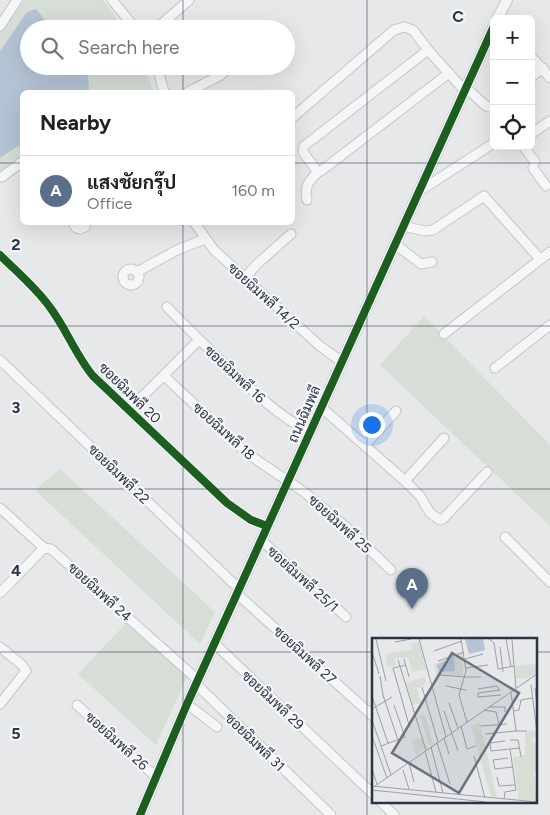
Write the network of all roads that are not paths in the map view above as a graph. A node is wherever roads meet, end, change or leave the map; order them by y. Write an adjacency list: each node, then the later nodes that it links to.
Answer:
1 (17, 0): 8 (street)
2 (112, 0): 6 (street)
3 (189, 0): 7 (street)
4 (507, 0): 5 (street)
5 (499, 15)
6 (129, 20)
7 (166, 20)
8 (0, 26)
9 (490, 35): 18 (street, ถนนฉิมพลี)
10 (428, 50): 13 (street); 22 (street); 28 (street)
11 (535, 60): 12 (street)
12 (543, 68): 14 (street); 17 (street)
13 (449, 73): 18 (street); 28 (street)
14 (535, 73)
15 (159, 75): 19 (street)
16 (221, 75): 20 (street)
17 (550, 78)
18 (465, 88): 21 (street); 31 (street, ถนนฉิมพลี)
19 (163, 90)
20 (192, 90)
21 (492, 105)
22 (295, 115)
23 (550, 121): 24 (street)
24 (535, 131)
25 (490, 146): 31 (street)
26 (525, 150): 30 (street)
27 (20, 163): 29 (street)
28 (318, 172): 32 (street)
29 (2, 176)
30 (549, 187)
31 (418, 192): 36 (street, ถนนฉิมพลี)
32 (307, 200)
33 (74, 225): 34 (street)
34 (85, 225)
35 (196, 225): 38 (street, ซอยฉิมพลี 14/2)
36 (403, 226): 39 (street, ถนนฉิมพลี); 42 (street)
37 (291, 234): 45 (street)
38 (204, 239): 44 (street); 45 (street, ซอยฉิมพลี 14/2)
39 (395, 244): 43 (street); 51 (street, ถนนฉิมพลี)
40 (550, 252): 42 (street)
41 (0, 256): 55 (street, ซอยฉิมพลี 20)
42 (540, 259): 48 (street)
43 (432, 262)
44 (137, 272)
45 (245, 278): 51 (street, ซอยฉิมพลี 14/2)
46 (167, 307): 49 (street, ซอยฉิมพลี 16)
47 (550, 325): 52 (street)
48 (444, 334)
49 (199, 340): 53 (street); 57 (street, ซอยฉิมพลี 16)
50 (0, 360): 71 (street, ซอยฉิมพลี 22)
51 (342, 362): 54 (street, ถนนฉิมพลี)
52 (494, 368)
53 (164, 376): 55 (street); 61 (street, ซอยฉิมพลี 18)
54 (321, 406): 57 (street, ถนนฉิมพลี); 59 (street)
55 (129, 410): 64 (street, ซอยฉิมพลี 20)
56 (396, 411): 59 (street)
57 (310, 432): 61 (street, ถนนฉิมพลี)
58 (444, 438): 62 (street)
59 (365, 445): 62 (street)
60 (487, 472): 62 (street)
61 (288, 480): 64 (street, ถนนฉิมพลี); 68 (street, ซอยฉิมพลี 25)
62 (406, 481)
63 (0, 508): 67 (street, ซอยฉิมพลี 24)
64 (267, 526): 66 (street, ถนนฉิมพลี)
65 (505, 537): 69 (street)
66 (261, 540): 71 (street, ถนนฉิมพลี); 72 (street, ซอยฉิมพลี 25/1)
67 (44, 548): 70 (street); 75 (street, ซอยฉิมพลี 24)
68 (391, 570)
69 (550, 582)
70 (2, 587)
71 (238, 590): 73 (street, ถนนฉิมพลี); 79 (street, ซอยฉิมพลี 27)
72 (346, 617)
73 (214, 643): 75 (street, ถนนฉิมพลี); 82 (street, ซอยฉิมพลี 29)
74 (0, 647): 76 (street)
75 (197, 682): 77 (street, ถนนฉิมพลี); 85 (street, ซอยฉิมพลี 31)
76 (0, 704)
77 (187, 704): 80 (street); 81 (street, ถนนฉิมพลี)
78 (77, 705): 81 (street, ซอยฉิมพลี 26)
79 (372, 716)
80 (217, 727)
81 (156, 777): 84 (street, ถนนฉิมพลี)
82 (372, 793)
83 (381, 802): 86 (street)
84 (142, 814)
85 (331, 815)
86 (394, 815)

